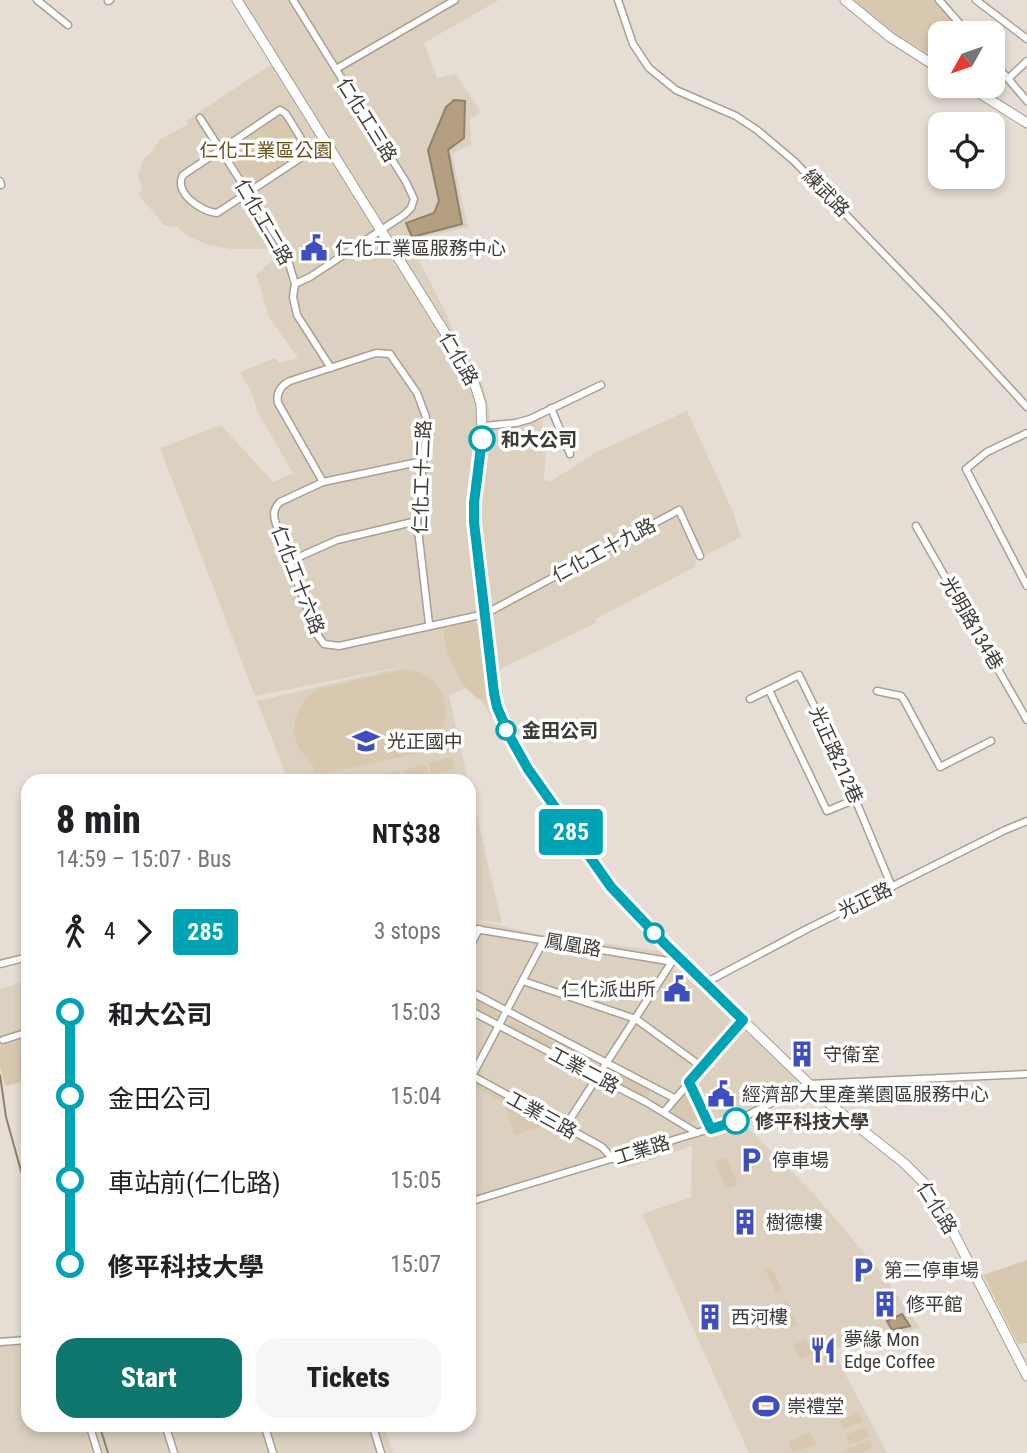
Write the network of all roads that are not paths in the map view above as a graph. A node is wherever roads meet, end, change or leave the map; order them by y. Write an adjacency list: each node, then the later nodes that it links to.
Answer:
1 (37, 0): 10 (street)
2 (237, 0): 23 (main road, 仁化路)
3 (293, 0): 14 (street, 仁化工三路)
4 (455, 0): 14 (street)
5 (618, 0): 27 (street, 練武路)
6 (845, 0): 12 (main road)
7 (939, 0): 9 (street)
8 (976, 0): 11 (street)
9 (957, 21)
10 (68, 24)
11 (1027, 39)
12 (928, 61)
13 (1027, 61): 16 (street)
14 (336, 69): 23 (street, 仁化工三路)
15 (1005, 74): 16 (street)
16 (1009, 78): 18 (street)
17 (987, 98): 20 (main road)
18 (1027, 100)
19 (200, 118): 21 (street, 仁化工二路)
20 (1027, 123)
21 (220, 149): 22 (street, 仁化工二路); 22 (street); 22 (street)
22 (249, 193): 24 (street, 仁化工二路)
23 (380, 231): 24 (street, 仁化工三路); 29 (main road, 仁化路)
24 (295, 284): 25 (street, 仁化工二路)
25 (331, 368): 32 (street, 仁化工十二路); 33 (street, 仁化工十二路)
26 (601, 385): 28 (street)
27 (1027, 407)
28 (551, 408): 29 (street); 31 (street)
29 (483, 426): 39 (main road, 仁化路)
30 (1027, 433): 38 (street)
31 (570, 454)
32 (423, 461): 33 (street, 仁化工十六路); 34 (street, 仁化工十二路)
33 (323, 482): 37 (street, 仁化工十六路)
34 (417, 521): 37 (street); 40 (street, 仁化工十二路)
35 (916, 526): 44 (street, 光明路134巷)
36 (700, 556): 39 (street, 仁化工十九路)
37 (290, 561): 40 (street, 仁化工十六路)
38 (1027, 586)
39 (485, 614): 40 (street, 仁化工十六路); 53 (main road, 仁化路)
40 (429, 624)
41 (769, 690): 43 (street, 光正路212巷); 46 (street); 46 (street, 光正路212巷)
42 (877, 691): 45 (street)
43 (750, 699)
44 (1027, 720)
45 (991, 741)
46 (856, 799): 48 (street, 光正路212巷)
47 (1027, 821): 48 (street, 光正路)
48 (892, 887): 57 (street, 光正路)
49 (476, 929): 50 (street, 鳳凰路)
50 (479, 929): 51 (street); 52 (street, 鳳凰路)
51 (476, 934)
52 (544, 940): 53 (street, 鳳凰路); 56 (street)
53 (676, 956): 57 (main road, 仁化路); 61 (street)
54 (21, 959): 55 (street)
55 (0, 964)
56 (523, 981): 59 (street); 61 (street)
57 (705, 983): 62 (main road, 仁化路)
58 (476, 995): 59 (street, 工業二路)
59 (507, 1011): 63 (street); 66 (street, 工業二路)
60 (476, 1014): 63 (street, 工業二路)
61 (636, 1019): 66 (street); 68 (street)
62 (743, 1020): 68 (street); 73 (main road, 仁化路)
63 (499, 1026): 67 (street); 70 (street, 工業二路)
64 (21, 1034): 65 (street)
65 (3, 1040)
66 (607, 1063): 70 (street); 74 (street, 工業二路)
67 (476, 1065)
68 (702, 1067): 72 (street)
69 (1027, 1074): 73 (street)
70 (597, 1077): 75 (street, 工業二路); 76 (street)
71 (476, 1078): 76 (street, 工業三路)
72 (689, 1082): 74 (street); 77 (street)
73 (809, 1084): 77 (street, 工業路); 83 (main road, 仁化路)
74 (674, 1098): 75 (street)
75 (664, 1112): 78 (street, 工業二路)
76 (565, 1127): 79 (street, 工業三路)
77 (711, 1129): 78 (street, 工業路)
78 (697, 1133): 79 (street, 工業路)
79 (613, 1159): 80 (street, 工業路)
80 (476, 1200)
81 (21, 1340): 82 (street)
82 (0, 1342)
83 (1027, 1376)
84 (91, 1432): 88 (street)
85 (167, 1432): 89 (street)
86 (266, 1432): 90 (street)
87 (374, 1432): 91 (street)
88 (98, 1453)
89 (174, 1453)
90 (273, 1453)
91 (381, 1453)

